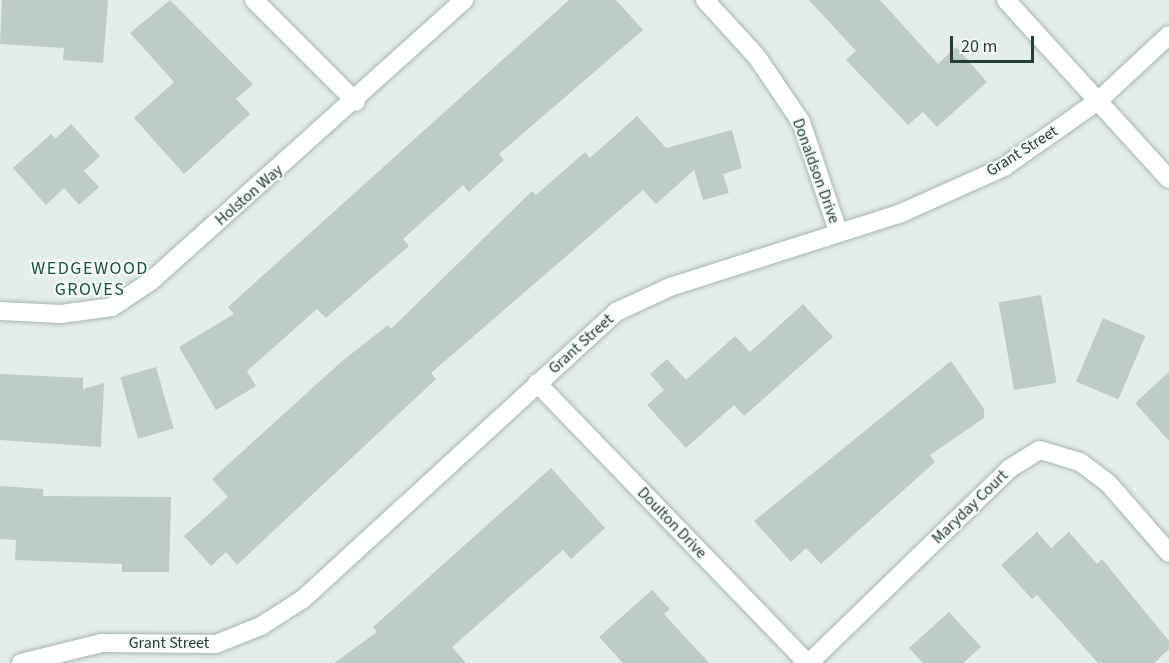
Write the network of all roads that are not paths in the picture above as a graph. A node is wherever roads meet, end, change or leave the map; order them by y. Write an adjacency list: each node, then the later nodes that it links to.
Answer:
1 (254, 0): 7 (street)
2 (464, 0): 7 (street, Holston Way)
3 (705, 0): 9 (street, Donaldson Drive)
4 (1006, 0): 6 (street)
5 (1169, 35): 6 (street, Grant Street)
6 (1098, 101): 8 (street); 9 (street, Grant Street)
7 (356, 102): 10 (street, Holston Way)
8 (1169, 179)
9 (838, 231): 11 (street, Grant Street)
10 (0, 311)
11 (537, 383): 13 (street, Grant Street); 14 (street, Doulton Drive)
12 (1169, 553): 14 (street, Maryday Court)
13 (21, 663)
14 (808, 663)

